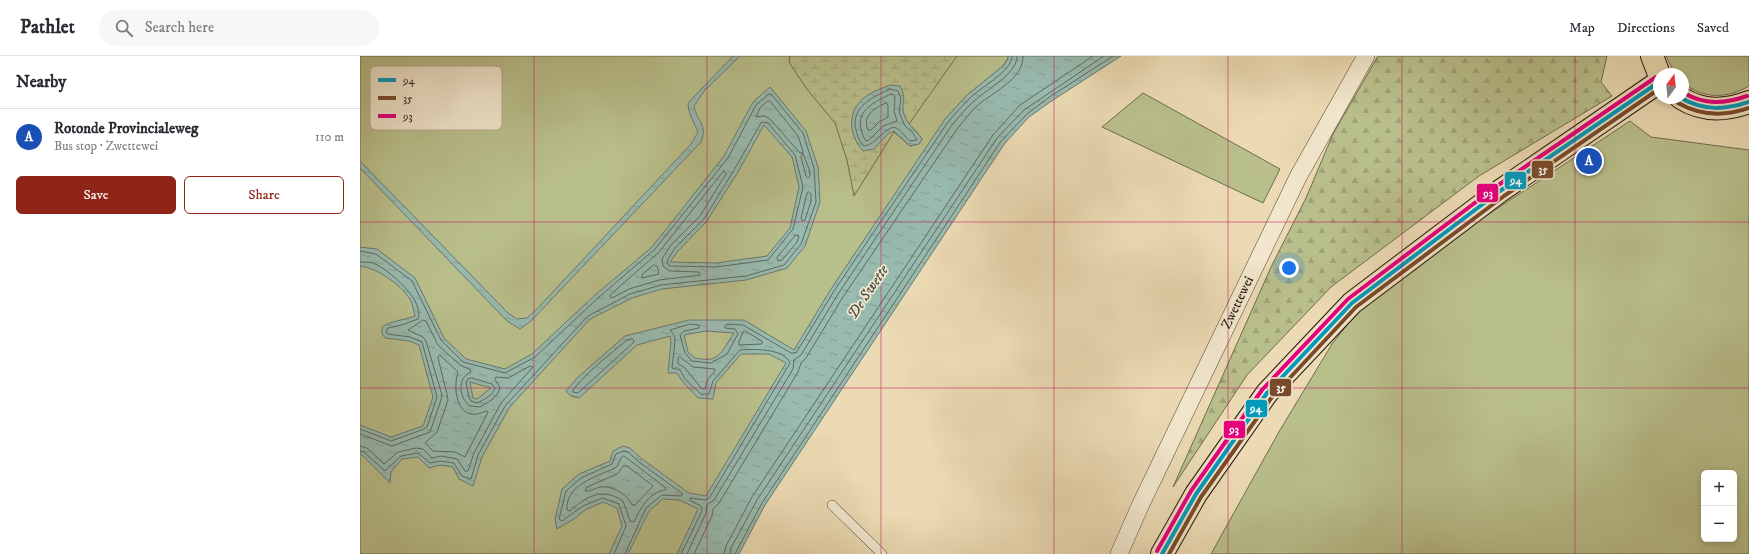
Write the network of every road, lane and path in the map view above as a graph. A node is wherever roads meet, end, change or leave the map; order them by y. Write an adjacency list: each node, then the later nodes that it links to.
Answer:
1 (1366, 56): 9 (street, Zwettewei)
2 (1652, 56): 3 (main road)
3 (1657, 68)
4 (1653, 86): 10 (main road)
5 (1749, 102): 6 (main road)
6 (1689, 103)
7 (832, 505): 8 (lane)
8 (882, 554)
9 (1119, 554)
10 (1162, 554)

